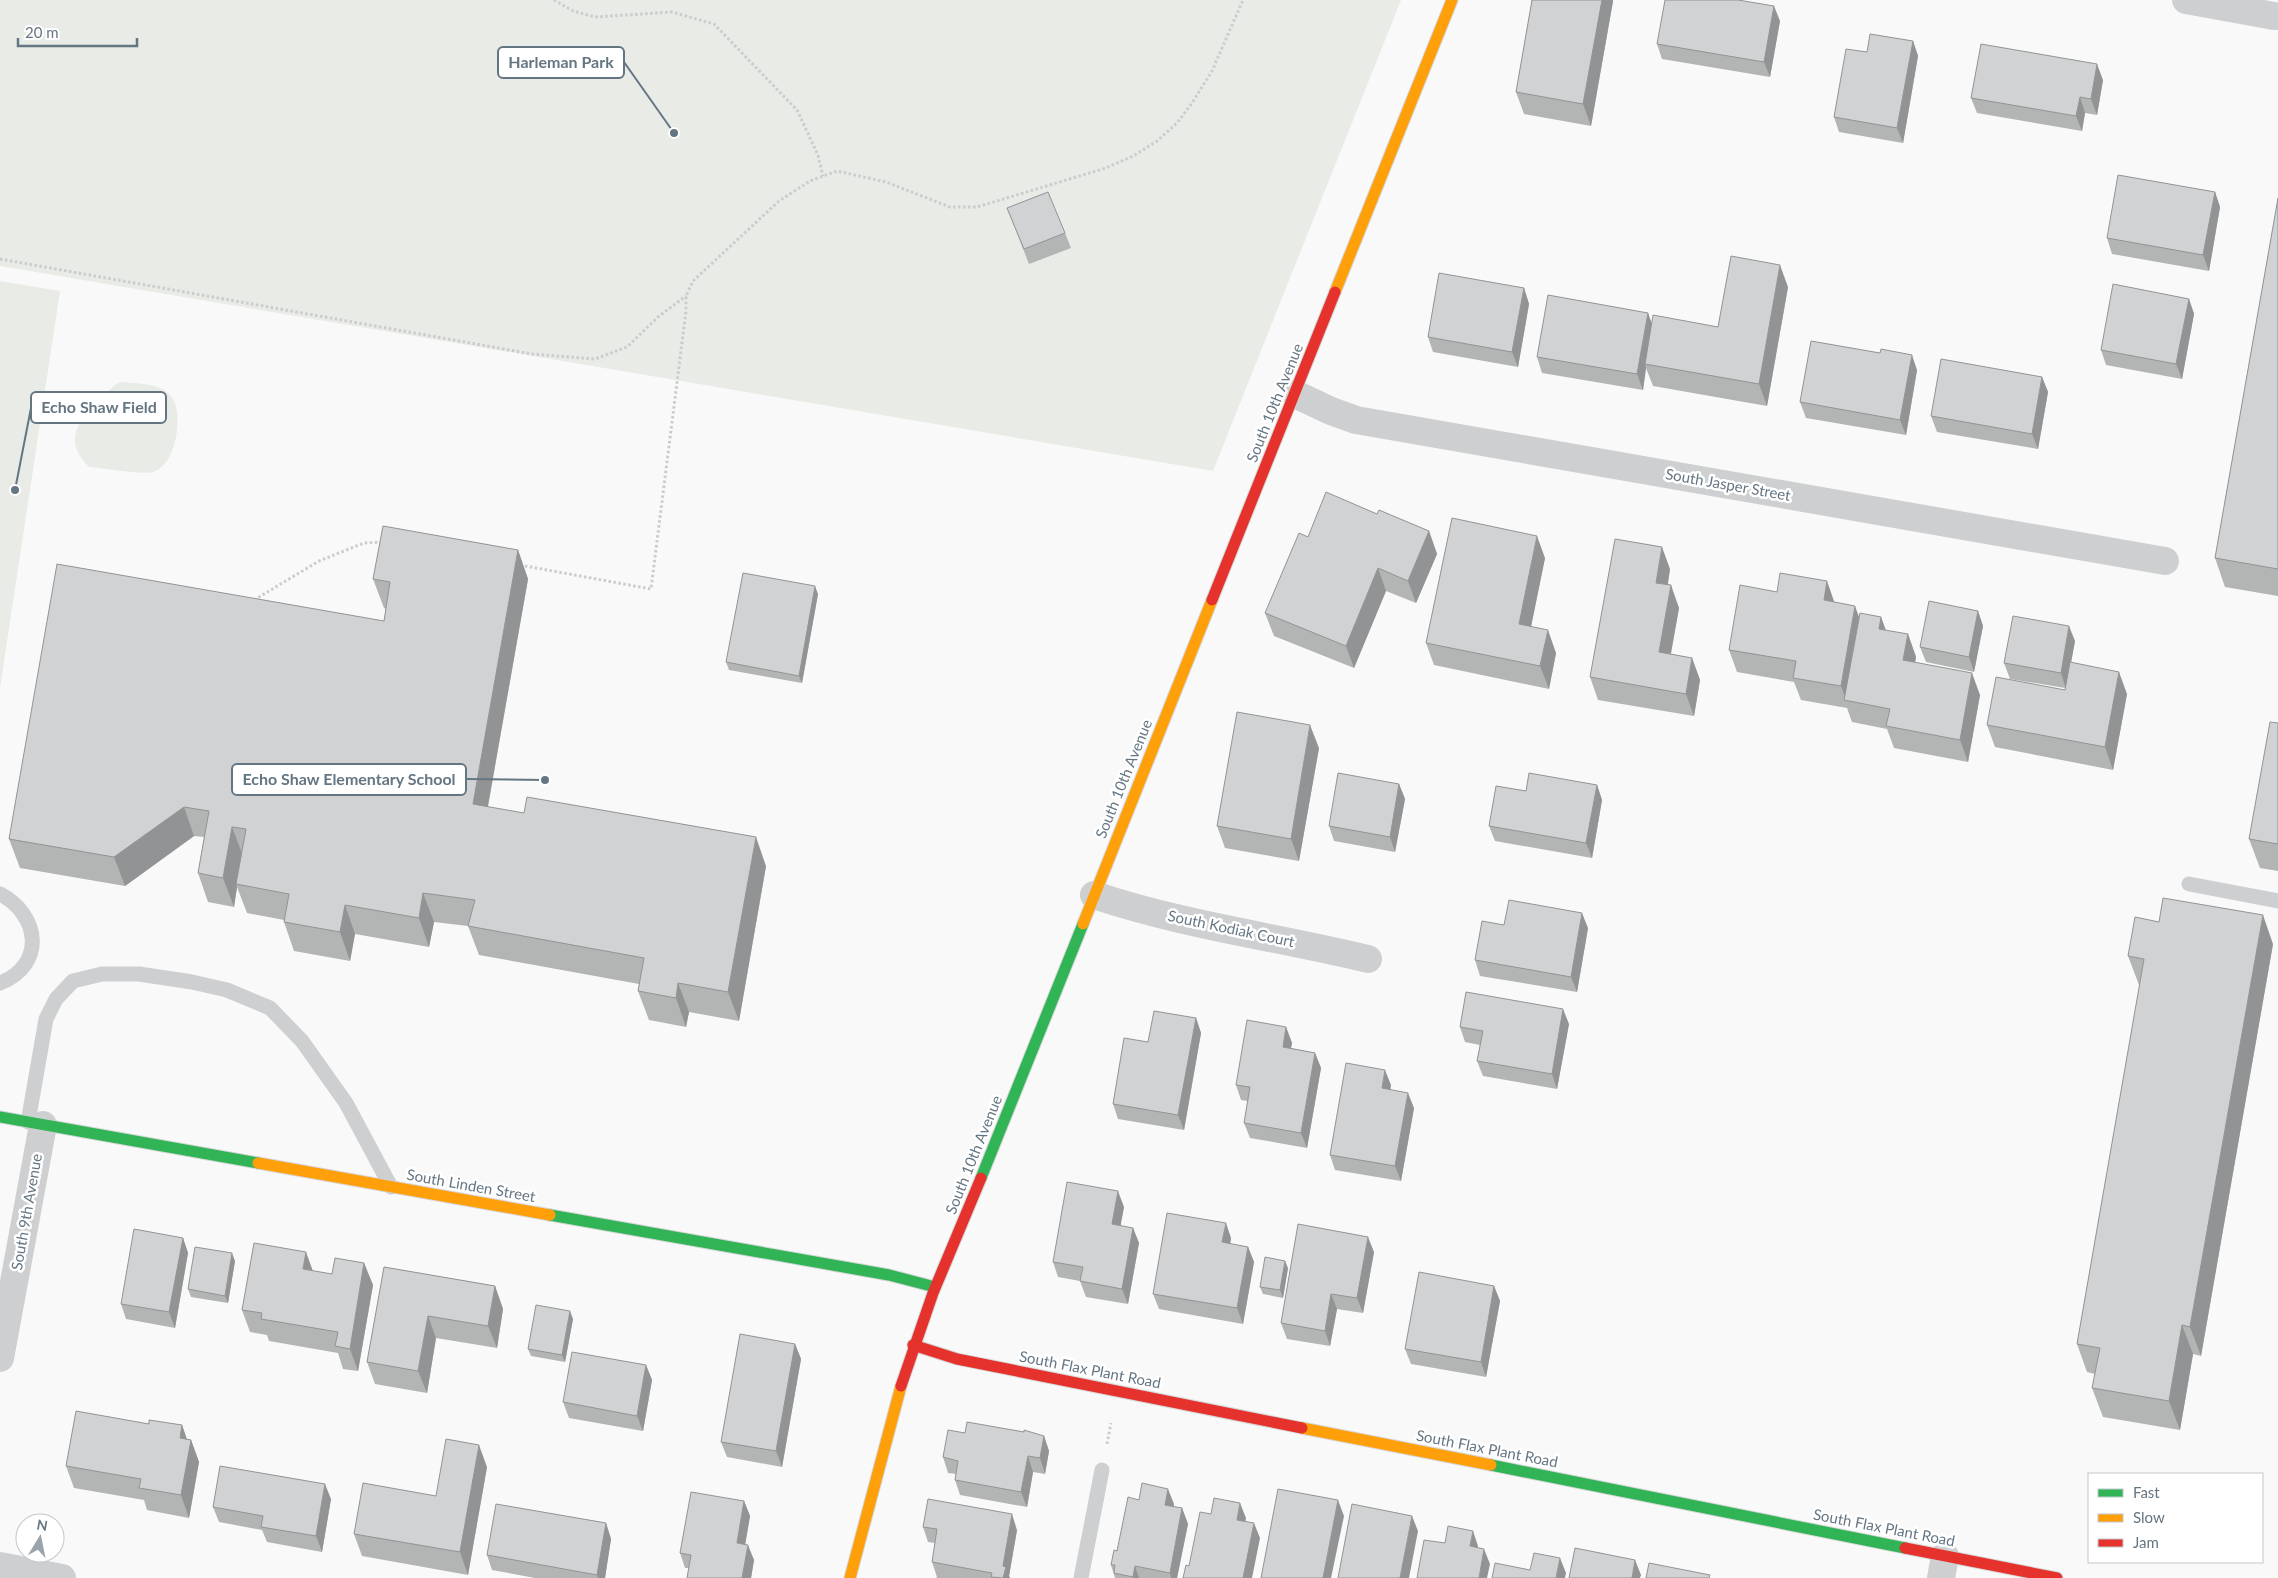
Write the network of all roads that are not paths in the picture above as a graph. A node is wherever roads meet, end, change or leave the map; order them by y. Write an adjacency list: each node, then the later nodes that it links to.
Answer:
1 (1452, 0): 4 (street, South 10th Avenue)
2 (2186, 0): 3 (street)
3 (2274, 16)
4 (1295, 394): 5 (street, South Jasper Street); 8 (street, South 10th Avenue)
5 (2165, 561)
6 (2189, 884): 9 (lane)
7 (0, 894): 11 (lane)
8 (1094, 895): 10 (street, South Kodiak Court); 15 (street, South 10th Avenue)
9 (2278, 901)
10 (1368, 959)
11 (0, 983)
12 (0, 1117): 13 (street, South Linden Street)
13 (35, 1123): 14 (street, South Linden Street); 14 (lane); 17 (street, South 9th Avenue)
14 (391, 1187): 15 (street, South Linden Street)
15 (935, 1287): 16 (street, South 10th Avenue)
16 (913, 1345): 20 (street, South Flax Plant Road); 22 (street, South 10th Avenue)
17 (0, 1358)
18 (1102, 1470): 23 (lane)
19 (0, 1566): 21 (street)
20 (1943, 1567): 24 (street, South Flax Plant Road)
21 (62, 1578)
22 (850, 1578)
23 (1081, 1578)
24 (2057, 1578)

